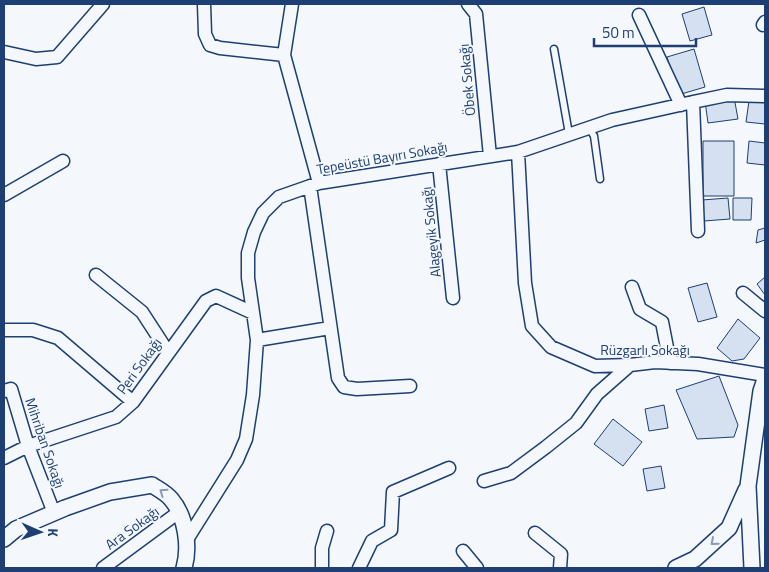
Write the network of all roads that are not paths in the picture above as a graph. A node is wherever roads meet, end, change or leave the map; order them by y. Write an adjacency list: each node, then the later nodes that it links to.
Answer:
1 (204, 4): 8 (street)
2 (292, 4): 8 (street)
3 (468, 4): 14 (street, Öbek Sokağı)
4 (97, 6): 7 (street)
5 (639, 15): 10 (street)
6 (554, 48): 12 (lane)
7 (4, 52)
8 (284, 54): 18 (street)
9 (765, 96): 10 (street, Tepeüstü Bayırı Sokağı)
10 (687, 103): 11 (street, Tepeüstü Bayırı Sokağı); 20 (street)
11 (589, 128): 12 (street, Tepeüstü Bayırı Sokağı); 17 (lane)
12 (569, 134): 13 (street, Tepeüstü Bayırı Sokağı)
13 (518, 152): 14 (street, Tepeüstü Bayırı Sokağı); 32 (street, Rüzgarlı Sokağı)
14 (490, 156): 16 (street, Tepeüstü Bayırı Sokağı)
15 (62, 161): 19 (street)
16 (439, 164): 18 (street, Tepeüstü Bayırı Sokağı); 24 (street, Alageyik Sokağı)
17 (600, 179)
18 (314, 184): 26 (street, Tepeüstü Bayırı Sokağı); 27 (street)
19 (4, 195)
20 (698, 231)
21 (96, 275): 30 (street)
22 (632, 287): 31 (street)
23 (743, 293): 25 (street)
24 (453, 298)
25 (765, 311)
26 (254, 313): 29 (street, Tepeüstü Bayırı Sokağı); 30 (street, Peri Sokağı)
27 (330, 328): 29 (street); 34 (street)
28 (4, 330): 36 (street)
29 (257, 340): 49 (street, Tepeüstü Bayırı Sokağı)
30 (168, 352): 36 (street, Peri Sokağı)
31 (670, 363): 32 (street, Rüzgarlı Sokağı); 33 (street, Rüzgarlı Sokağı)
32 (630, 365): 40 (street)
33 (765, 377): 41 (street)
34 (410, 386)
35 (4, 391): 37 (street, Mihriban Sokağı)
36 (133, 402): 37 (street, Peri Sokağı)
37 (28, 446): 38 (street, Peri Sokağı); 43 (street, Mihriban Sokağı)
38 (4, 458)
39 (449, 468): 54 (street)
40 (484, 481)
41 (748, 486): 44 (street); 47 (street)
42 (180, 512): 43 (street, one-way to 43); 49 (street); 51 (street, Ara Sokağı)
43 (54, 513): 48 (street)
44 (730, 528): 47 (street); 57 (street, one-way to 57)
45 (327, 531): 53 (street)
46 (535, 533): 56 (street)
47 (751, 533): 58 (street)
48 (4, 539)
49 (186, 541): 52 (street)
50 (463, 551): 55 (street)
51 (103, 568)
52 (184, 568)
53 (322, 568)
54 (359, 568)
55 (477, 568)
56 (560, 568)
57 (676, 568)
58 (752, 568)

